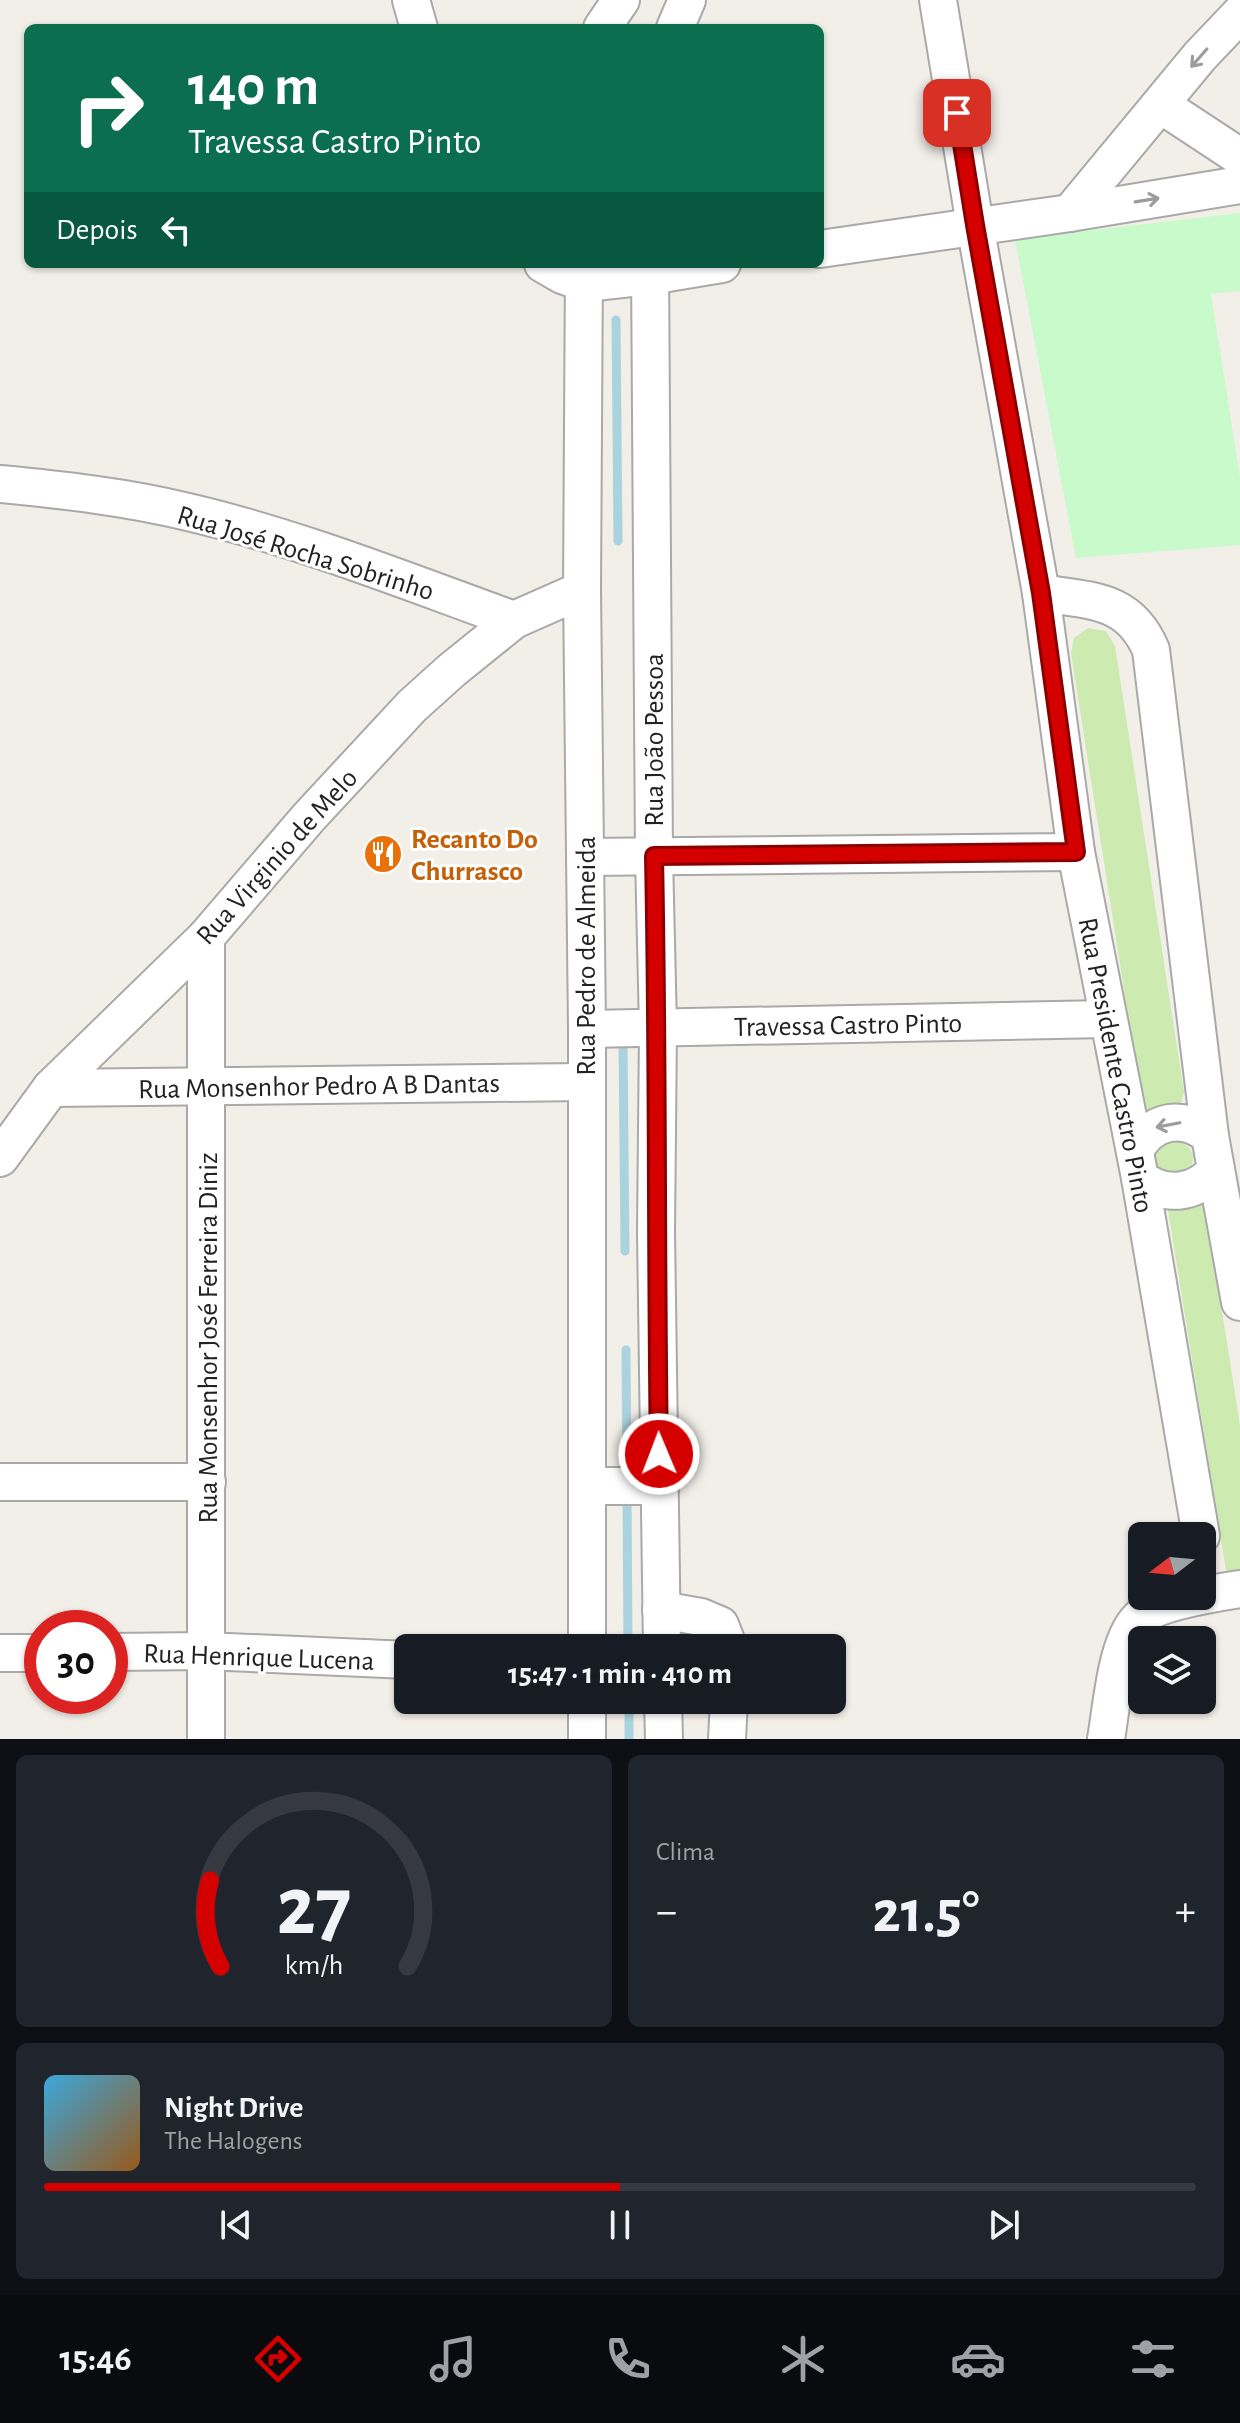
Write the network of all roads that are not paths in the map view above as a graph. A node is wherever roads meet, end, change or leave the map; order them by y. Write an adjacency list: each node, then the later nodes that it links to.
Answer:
1 (411, 0): 6 (street)
2 (621, 0): 7 (street)
3 (687, 0): 8 (street)
4 (938, 0): 13 (street, Rua Presidente Castro Pinto)
5 (1240, 14): 9 (street, one-way to 9)
6 (418, 24)
7 (605, 24)
8 (677, 24)
9 (1161, 105): 10 (street); 12 (street)
10 (1240, 157)
11 (1240, 185): 12 (street, one-way to 11)
12 (1070, 213): 13 (street)
13 (975, 225): 14 (street); 21 (street, Rua Presidente Castro Pinto)
14 (824, 248)
15 (550, 268): 18 (street)
16 (674, 268): 17 (street)
17 (650, 270): 18 (street); 24 (street, Rua João Pessoa)
18 (585, 274): 20 (street, Rua Pedro de Almeida)
19 (0, 484): 22 (street, Rua José Rocha Sobrinho)
20 (582, 590): 22 (street, Rua Virginio de Melo); 25 (street, Rua Pedro de Almeida)
21 (1041, 593): 23 (street, Rua Presidente Castro Pinto); 33 (street)
22 (514, 620): 26 (street, Rua Virginio de Melo)
23 (1076, 852): 24 (street); 27 (street, Rua Presidente Castro Pinto)
24 (654, 856): 25 (street); 28 (street, Rua João Pessoa)
25 (585, 857): 29 (street, Rua Pedro de Almeida)
26 (206, 937): 31 (street, Rua Monsenhor José Ferreira Diniz); 32 (street, Rua Virginio de Melo)
27 (1108, 1019): 28 (street, Travessa Castro Pinto); 35 (street, Rua Presidente Castro Pinto)
28 (658, 1028): 29 (street, Travessa Castro Pinto); 40 (street, Rua João Pessoa)
29 (587, 1029): 30 (street, Rua Pedro de Almeida)
30 (586, 1082): 31 (street, Rua Monsenhor Pedro A B Dantas); 39 (street, Rua Pedro de Almeida)
31 (208, 1085): 32 (street, Rua Monsenhor Pedro A B Dantas); 38 (street, Rua Monsenhor José Ferreira Diniz)
32 (51, 1088): 34 (street, Rua Virginio de Melo)
33 (1213, 1153): 35 (street); 35 (street, one-way to 35); 36 (street)
34 (0, 1158)
35 (1137, 1165): 41 (street, Rua Presidente Castro Pinto)
36 (1240, 1302)
37 (0, 1482): 38 (street)
38 (207, 1482): 48 (street, Rua Monsenhor José Ferreira Diniz)
39 (587, 1486): 40 (street); 45 (street, Rua Pedro de Almeida)
40 (659, 1486): 44 (street, Rua João Pessoa)
41 (1199, 1522)
42 (1216, 1570): 43 (street, Rua Presidente Castro Pinto)
43 (1226, 1592): 60 (street)
44 (661, 1610): 46 (street, Rua João Pessoa); 47 (street)
45 (587, 1634)
46 (662, 1634)
47 (724, 1634)
48 (206, 1651): 49 (street, Rua Henrique Lucena); 52 (street, Rua Henrique Lucena); 56 (street, Rua Monsenhor José Ferreira Diniz)
49 (128, 1652)
50 (0, 1653): 51 (street)
51 (24, 1653)
52 (394, 1659)
53 (587, 1714): 57 (street)
54 (663, 1714): 58 (street)
55 (728, 1714): 59 (street)
56 (206, 1739)
57 (587, 1739)
58 (664, 1739)
59 (727, 1739)
60 (1106, 1739)

